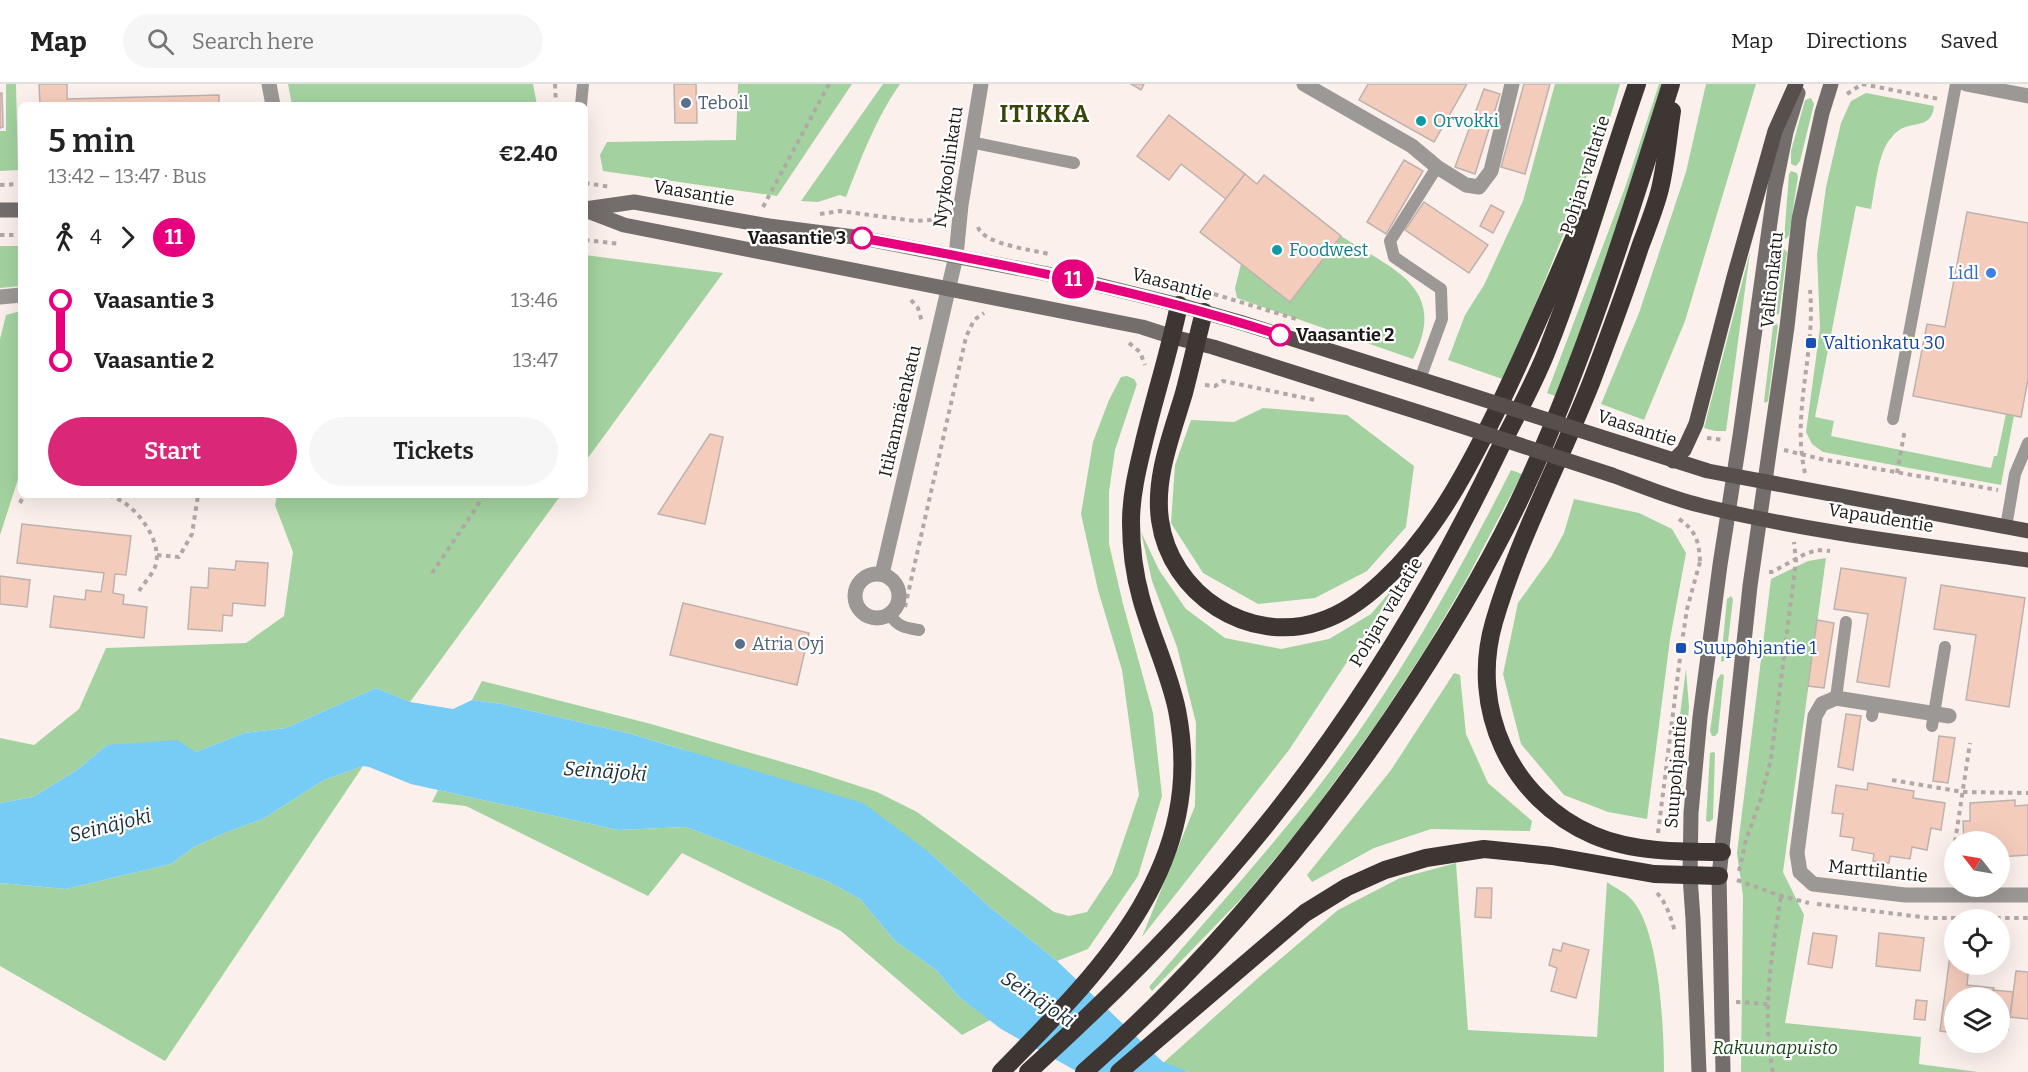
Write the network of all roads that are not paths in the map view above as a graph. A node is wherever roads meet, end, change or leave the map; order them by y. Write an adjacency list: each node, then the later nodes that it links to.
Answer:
1 (269, 84): 14 (street)
2 (583, 84): 15 (lane)
3 (981, 84): 17 (street, Nyykoolinkatu)
4 (1304, 84): 19 (street)
5 (1512, 84): 19 (street)
6 (1636, 84): 16 (highway, Pohjan valtatie)
7 (1671, 84): 60 (highway)
8 (1676, 84): 51 (highway)
9 (1798, 84): 35 (main road); 36 (main road, Valtionkatu)
10 (1831, 84): 37 (main road, Valtionkatu)
11 (1956, 84): 33 (lane)
12 (1966, 84): 13 (street)
13 (2028, 96)
14 (272, 102)
15 (581, 102)
16 (1623, 124): 31 (highway); 59 (highway, Pohjan valtatie)
17 (970, 142): 18 (lane); 24 (street, Nyykoolinkatu)
18 (1074, 163)
19 (1437, 167): 32 (lane)
20 (588, 209): 24 (main road, Vaasantie)
21 (0, 210): 22 (main road)
22 (18, 210)
23 (588, 210): 25 (main road, Vaasantie)
24 (956, 256): 25 (street, Itikanmäenkatu); 28 (main road, Vaasantie)
25 (948, 289): 30 (main road, Vaasantie); 43 (street, Itikanmäenkatu)
26 (18, 295): 27 (street)
27 (0, 297)
28 (1179, 305): 29 (main road, Vaasantie); 30 (highway)
29 (1204, 312): 31 (highway); 32 (main road, Vaasantie)
30 (1173, 337): 31 (main road, Vaasantie); 56 (highway)
31 (1196, 343): 38 (main road, Vaasantie, bridge)
32 (1420, 379): 35 (main road, Vaasantie, bridge)
33 (1893, 419)
34 (2028, 443): 40 (lane)
35 (1673, 460): 36 (main road, Vaasantie)
36 (1734, 476): 37 (main road, Vapaudentie); 38 (main road, Suupohjantie)
37 (1765, 483): 39 (main road); 40 (main road, Vapaudentie)
38 (1728, 512): 39 (main road, Vapaudentie); 51 (main road, Suupohjantie)
39 (1760, 518): 42 (main road, Vapaudentie); 52 (main road)
40 (2006, 527): 41 (main road, Vapaudentie)
41 (2028, 531)
42 (2028, 560)
43 (882, 574): 44 (street); 44 (street)
44 (890, 614): 46 (lane)
45 (1846, 622): 48 (lane)
46 (919, 630)
47 (1945, 647): 50 (lane)
48 (1836, 698): 50 (street); 55 (street, Marttilantie)
49 (1953, 718): 50 (street)
50 (1933, 719)
51 (1690, 852): 52 (highway); 53 (main road, Suupohjantie)
52 (1722, 852): 54 (main road)
53 (1690, 876): 54 (highway); 57 (main road, Suupohjantie); 61 (highway)
54 (1719, 876): 58 (main road)
55 (2028, 896)
56 (1003, 1070)
57 (1699, 1070)
58 (1723, 1070)
59 (1028, 1072)
60 (1084, 1072)
61 (1119, 1072)

